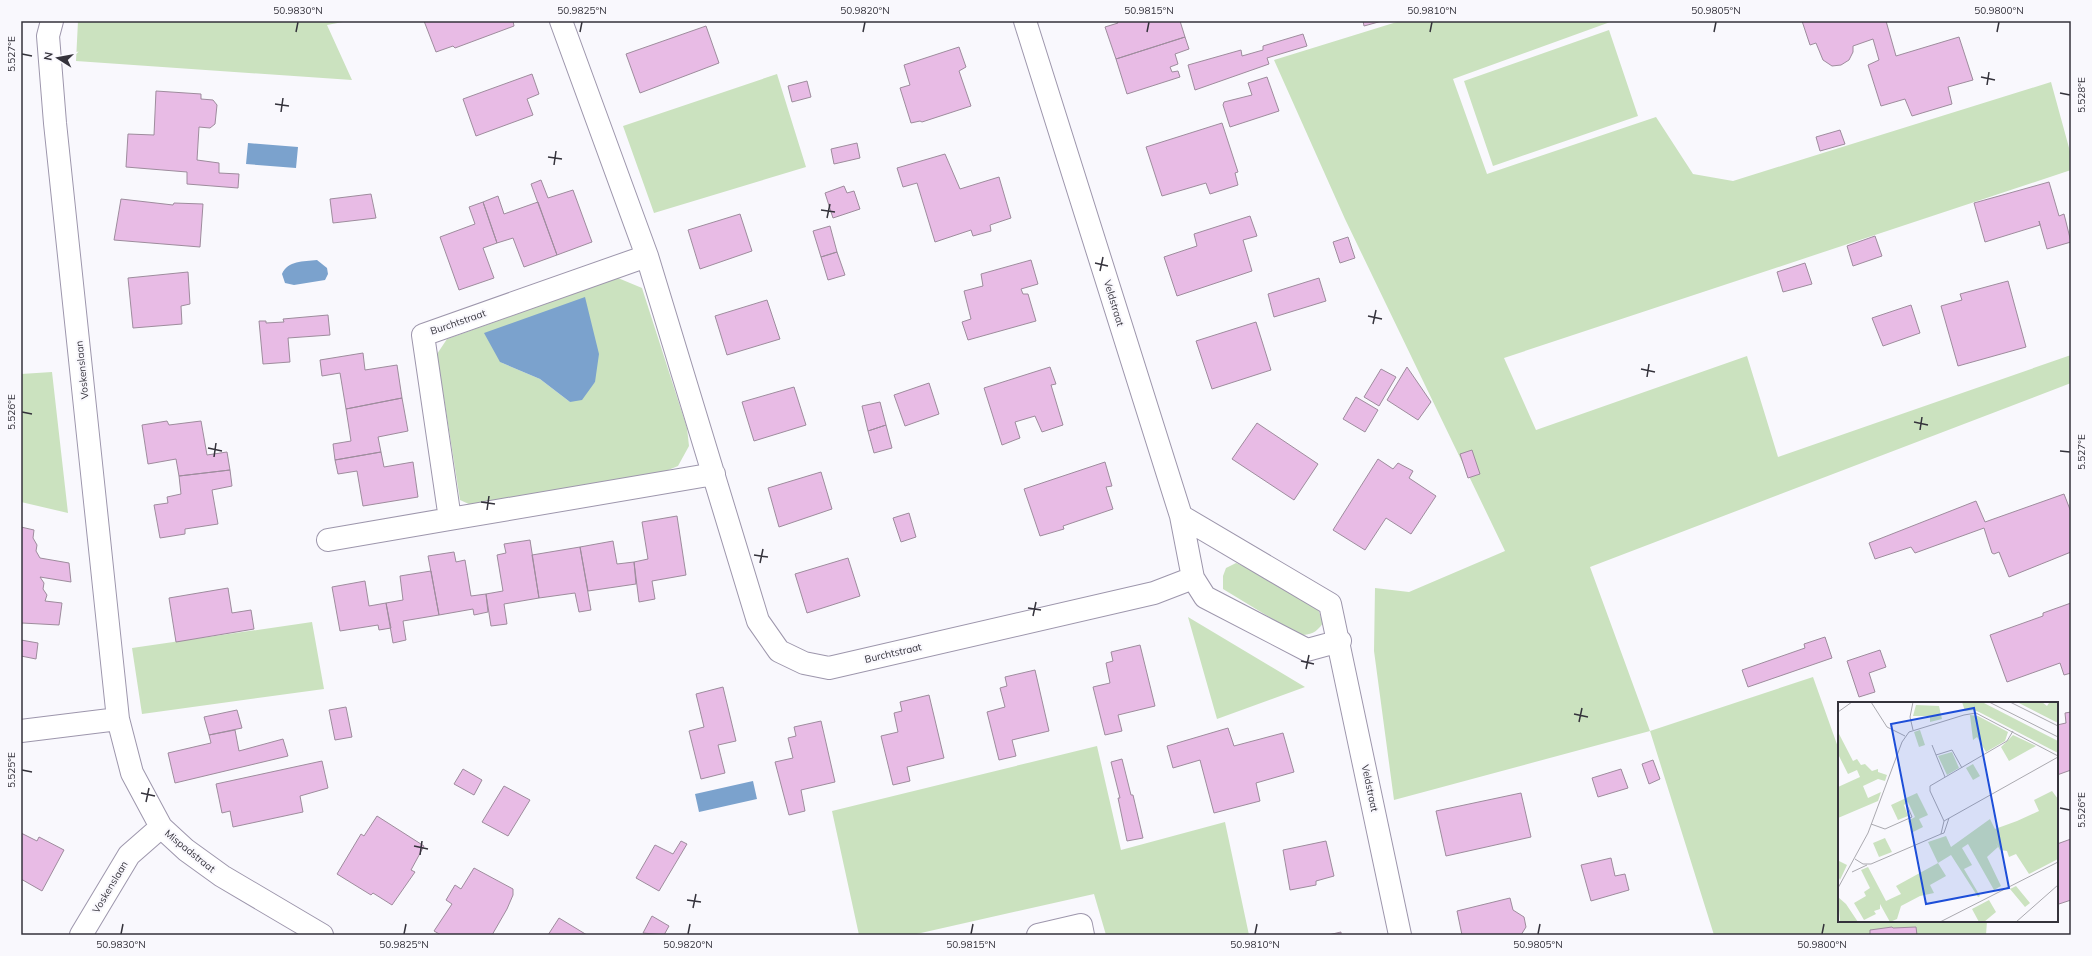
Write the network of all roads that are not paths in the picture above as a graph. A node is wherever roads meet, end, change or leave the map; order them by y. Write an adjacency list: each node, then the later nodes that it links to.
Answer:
1 (52, 21): 11 (street, Voskenslaan)
2 (561, 21): 4 (street, Burchtstraat)
3 (1026, 21): 6 (street, Veldstraat)
4 (647, 256): 5 (street, Burchtstraat); 7 (street, Burchtstraat)
5 (714, 474): 7 (street); 9 (street, Burchtstraat)
6 (1181, 516): 9 (street, Veldstraat); 10 (street, Veldstraat)
7 (450, 519): 8 (street)
8 (328, 540)
9 (1194, 578): 10 (street, Veldstraat)
10 (1340, 641): 18 (street, Veldstraat)
11 (118, 719): 12 (street); 13 (street, Mispadstraat)
12 (21, 731)
13 (161, 827): 14 (street, Voskenslaan); 15 (street, Mispadstraat)
14 (81, 935)
15 (322, 935)
16 (1038, 935): 17 (street)
17 (1083, 935)
18 (1400, 935)

